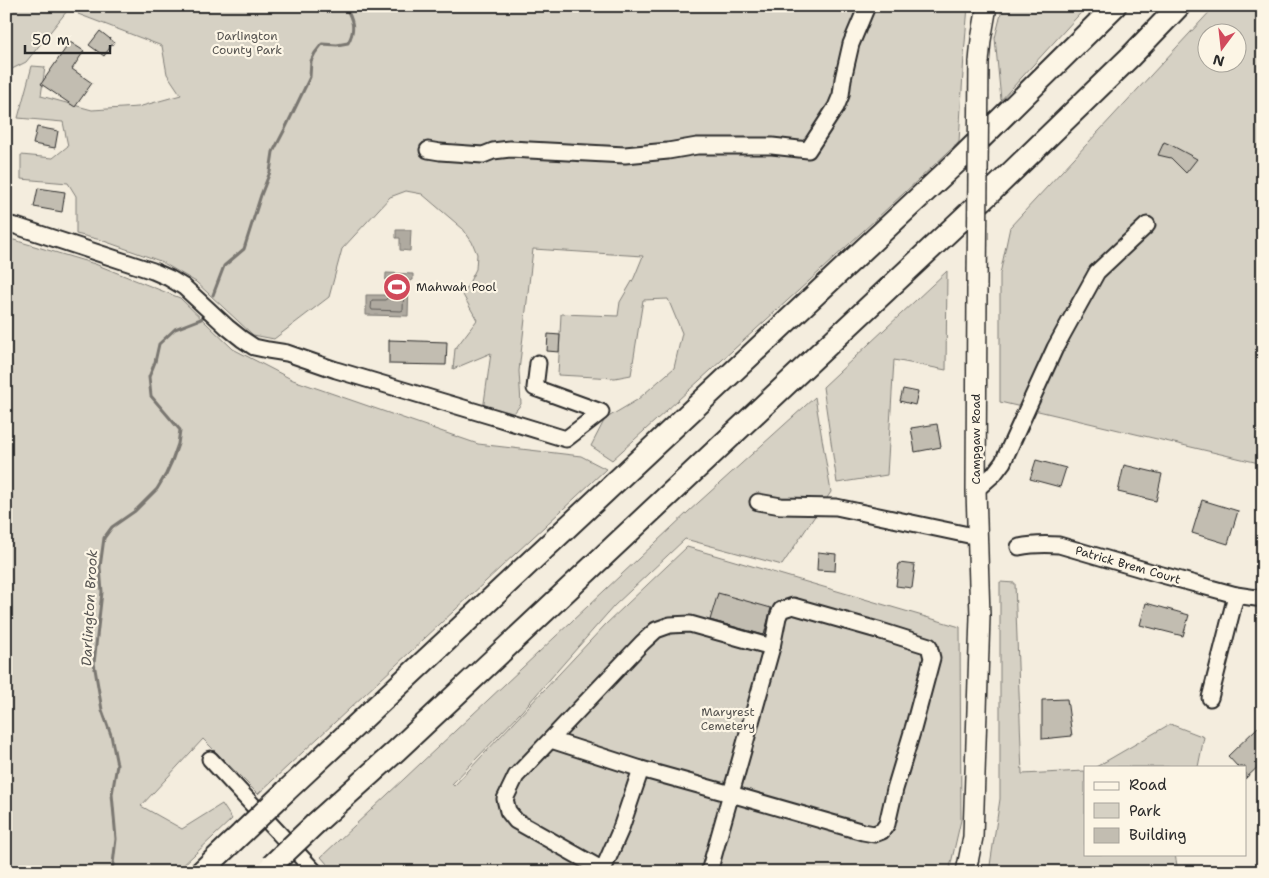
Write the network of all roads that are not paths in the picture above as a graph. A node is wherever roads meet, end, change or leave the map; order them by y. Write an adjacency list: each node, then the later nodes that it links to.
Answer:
1 (867, 6): 5 (street)
2 (987, 6): 9 (main road, Campgaw Road, bridge)
3 (1115, 6): 23 (highway, bridge)
4 (1179, 6): 21 (highway, bridge)
5 (428, 150)
6 (6, 224): 8 (street)
7 (1147, 225): 9 (street)
8 (538, 363)
9 (976, 490): 11 (main road, Campgaw Road)
10 (758, 502): 11 (street)
11 (978, 537): 26 (main road, Campgaw Road)
12 (1019, 547): 13 (street, Patrick Brem Court)
13 (1236, 595): 14 (street, Patrick Brem Court); 16 (street)
14 (1263, 599)
15 (772, 647): 17 (street); 20 (street); 20 (street)
16 (1210, 698)
17 (550, 740): 19 (street); 22 (street)
18 (210, 759): 24 (street)
19 (641, 769): 20 (street); 22 (street)
20 (731, 794): 25 (street)
21 (268, 868)
22 (603, 871)
23 (201, 872)
24 (315, 872)
25 (709, 872)
26 (966, 872)

